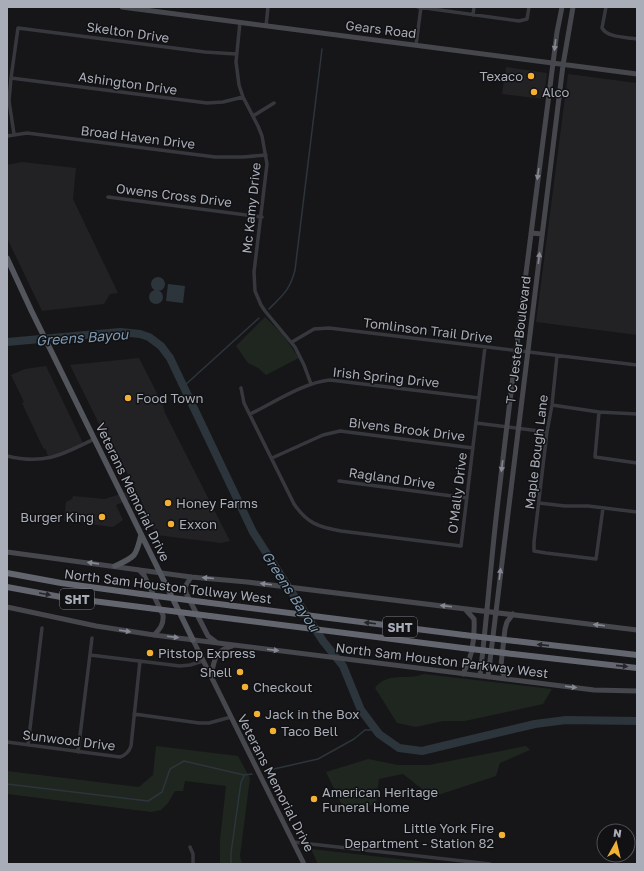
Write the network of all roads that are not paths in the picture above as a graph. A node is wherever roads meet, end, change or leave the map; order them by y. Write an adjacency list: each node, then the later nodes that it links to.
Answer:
1 (122, 7): 11 (main road, Gears Road)
2 (268, 7): 12 (street)
3 (418, 7): 4 (street)
4 (421, 7): 10 (street); 14 (street)
5 (474, 7): 10 (street)
6 (529, 7): 10 (street)
7 (562, 7): 16 (main road, T C Jester Boulevard, one-way to 16)
8 (573, 7): 17 (main road, T C Jester Boulevard)
9 (606, 7): 13 (street)
10 (473, 15)
11 (240, 22): 12 (main road, Gears Road); 15 (street, Mc Kamy Drive)
12 (266, 26): 14 (main road, Gears Road)
13 (637, 39)
14 (416, 45): 16 (main road, Gears Road)
15 (236, 54): 19 (street, Skelton Drive); 20 (street, Mc Kamy Drive)
16 (553, 64): 17 (main road, Gears Road); 25 (main road, T C Jester Boulevard)
17 (563, 65): 18 (main road, Gears Road); 26 (main road, T C Jester Boulevard)
18 (637, 74)
19 (11, 78): 20 (street, Ashington Drive); 23 (street)
20 (243, 97): 22 (street, Mc Kamy Drive)
21 (274, 103): 22 (street)
22 (253, 116): 27 (street, Mc Kamy Drive)
23 (14, 134): 24 (street, Broad Haven Drive); 27 (street, Broad Haven Drive)
24 (7, 136)
25 (543, 138): 26 (main road); 30 (main road, T C Jester Boulevard, one-way to 30)
26 (554, 139): 31 (main road, T C Jester Boulevard)
27 (266, 155): 29 (street, Mc Kamy Drive)
28 (108, 197): 29 (street, Owens Cross Drive)
29 (262, 217): 33 (street, Mc Kamy Drive)
30 (530, 233): 31 (main road); 35 (main road, T C Jester Boulevard)
31 (542, 234): 36 (main road, T C Jester Boulevard, one-way to 31)
32 (7, 258): 50 (main road, Veterans Memorial Drive)
33 (292, 342): 34 (street, Tomlinson Trail Drive); 39 (street, Mc Kamy Drive)
34 (485, 347): 35 (street, Tomlinson Trail Drive); 41 (street, O'Mally Drive)
35 (516, 351): 36 (street, Tomlinson Trail Drive); 47 (main road, T C Jester Boulevard)
36 (527, 352): 37 (street, Tomlinson Trail Drive); 48 (main road, T C Jester Boulevard)
37 (557, 356): 38 (street, Tomlinson Trail Drive); 42 (street, Maple Bough Lane)
38 (637, 365)
39 (311, 384): 41 (street, Irish Spring Drive); 44 (street, Irish Spring Drive)
40 (241, 388): 44 (street)
41 (479, 398): 46 (street, O'Mally Drive)
42 (552, 405): 43 (street); 49 (street, Maple Bough Lane)
43 (599, 412): 45 (street); 54 (street)
44 (250, 414): 53 (street)
45 (637, 414)
46 (476, 423): 47 (street); 51 (street, O'Mally Drive)
47 (507, 427): 48 (street); 57 (main road, T C Jester Boulevard, one-way to 57)
48 (518, 428): 49 (street); 58 (main road, T C Jester Boulevard)
49 (547, 432): 59 (street, Maple Bough Lane)
50 (94, 439): 52 (street); 62 (main road, Veterans Memorial Drive)
51 (473, 448): 53 (street, Bivens Brook Drive); 56 (street, O'Mally Drive)
52 (7, 456)
53 (272, 458): 56 (street, O'Mally Drive)
54 (637, 463)
55 (339, 481): 56 (street, Ragland Drive)
56 (467, 498)
57 (498, 500): 58 (main road); 72 (main road, T C Jester Boulevard)
58 (509, 501): 73 (main road, T C Jester Boulevard, one-way to 58)
59 (539, 503): 60 (street); 60 (street, Maple Bough Lane)
60 (603, 508): 61 (street)
61 (637, 512)
62 (141, 535): 64 (main road); 66 (main road, Veterans Memorial Drive)
63 (7, 552): 64 (main road, one-way to 63)
64 (115, 566): 65 (main road)
65 (140, 570): 66 (main road); 77 (main road)
66 (159, 572): 68 (main road); 79 (main road, Veterans Memorial Drive)
67 (7, 573): 83 (highway, North Sam Houston Tollway West / SHT, one-way to 67, bridge)
68 (191, 576): 71 (main road, one-way to 68); 80 (main road)
69 (7, 587): 86 (highway, North Sam Houston Tollway West / SHT, one-way to 86, bridge)
70 (7, 608): 77 (main road, North Sam Houston Parkway West, one-way to 77)
71 (464, 608): 72 (main road); 87 (main road)
72 (487, 611): 73 (main road); 88 (main road, T C Jester Boulevard)
73 (496, 612): 74 (main road); 90 (main road, T C Jester Boulevard)
74 (513, 614): 76 (main road, one-way to 74); 91 (main road)
75 (42, 628): 96 (street)
76 (637, 630)
77 (154, 635): 79 (main road, North Sam Houston Parkway West, one-way to 79)
78 (92, 638): 82 (street)
79 (192, 640): 80 (main road, North Sam Houston Parkway West); 85 (main road, Veterans Memorial Drive)
80 (216, 643): 81 (main road, North Sam Houston Parkway West)
81 (233, 645): 87 (main road, North Sam Houston Parkway West, one-way to 87); 89 (main road)
82 (90, 655): 84 (street); 97 (street)
83 (637, 655)
84 (140, 661): 85 (street); 93 (street)
85 (203, 661): 89 (main road, Veterans Memorial Drive)
86 (637, 668)
87 (463, 674): 88 (main road, North Sam Houston Parkway West)
88 (480, 676): 90 (main road, North Sam Houston Parkway West)
89 (211, 677): 94 (main road, Veterans Memorial Drive)
90 (488, 677): 91 (main road, North Sam Houston Parkway West)
91 (510, 680): 92 (main road, North Sam Houston Parkway West, one-way to 92)
92 (637, 691)
93 (134, 714): 94 (street); 97 (street, Sunwood Drive)
94 (231, 717): 98 (main road, Veterans Memorial Drive)
95 (7, 742): 96 (street, Sunwood Drive)
96 (28, 745): 97 (street, Sunwood Drive)
97 (78, 752)
98 (293, 842): 100 (street); 103 (main road, Veterans Memorial Drive)
99 (190, 846): 102 (street)
100 (450, 859): 101 (street); 104 (street)
101 (460, 862): 105 (street)
102 (194, 864)
103 (304, 864)
104 (449, 864)
105 (490, 864)

